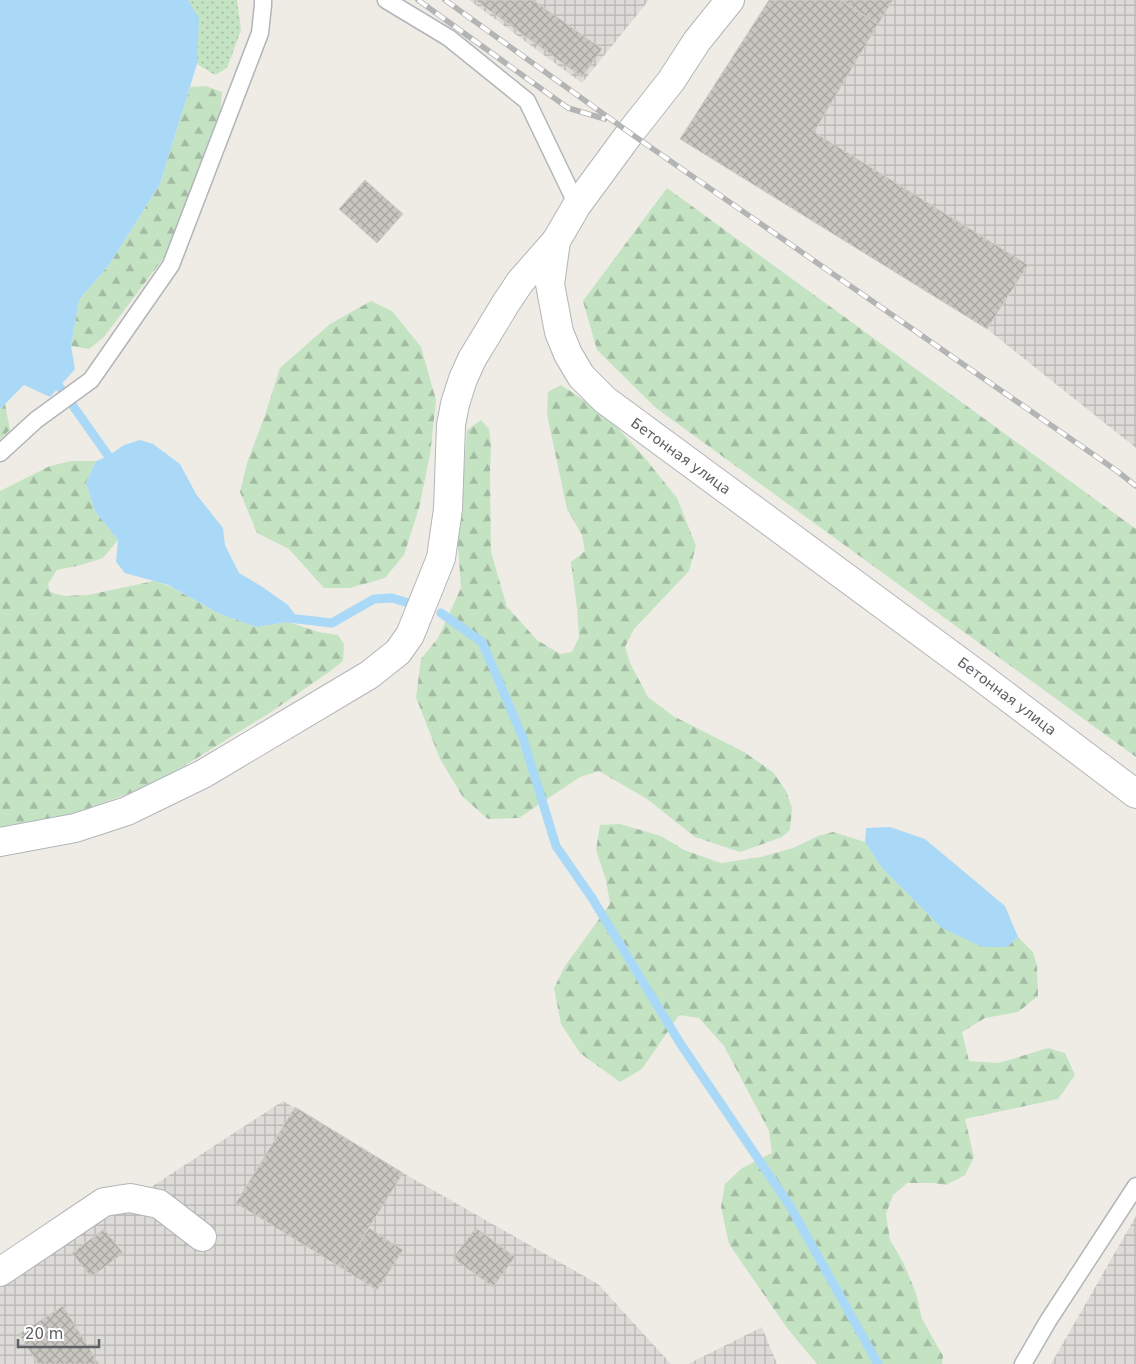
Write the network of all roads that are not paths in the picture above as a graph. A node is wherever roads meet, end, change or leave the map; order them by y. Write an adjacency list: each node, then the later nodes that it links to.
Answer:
1 (263, 0): 6 (lane)
2 (386, 0): 4 (lane)
3 (730, 0): 4 (street, Бетонная улица)
4 (577, 204): 5 (street, Бетонная улица)
5 (556, 241): 7 (street, Бетонная улица); 8 (street)
6 (0, 452)
7 (1136, 794)
8 (0, 842)
9 (1136, 1186): 12 (lane)
10 (202, 1237): 11 (street)
11 (0, 1272)
12 (1023, 1364)

